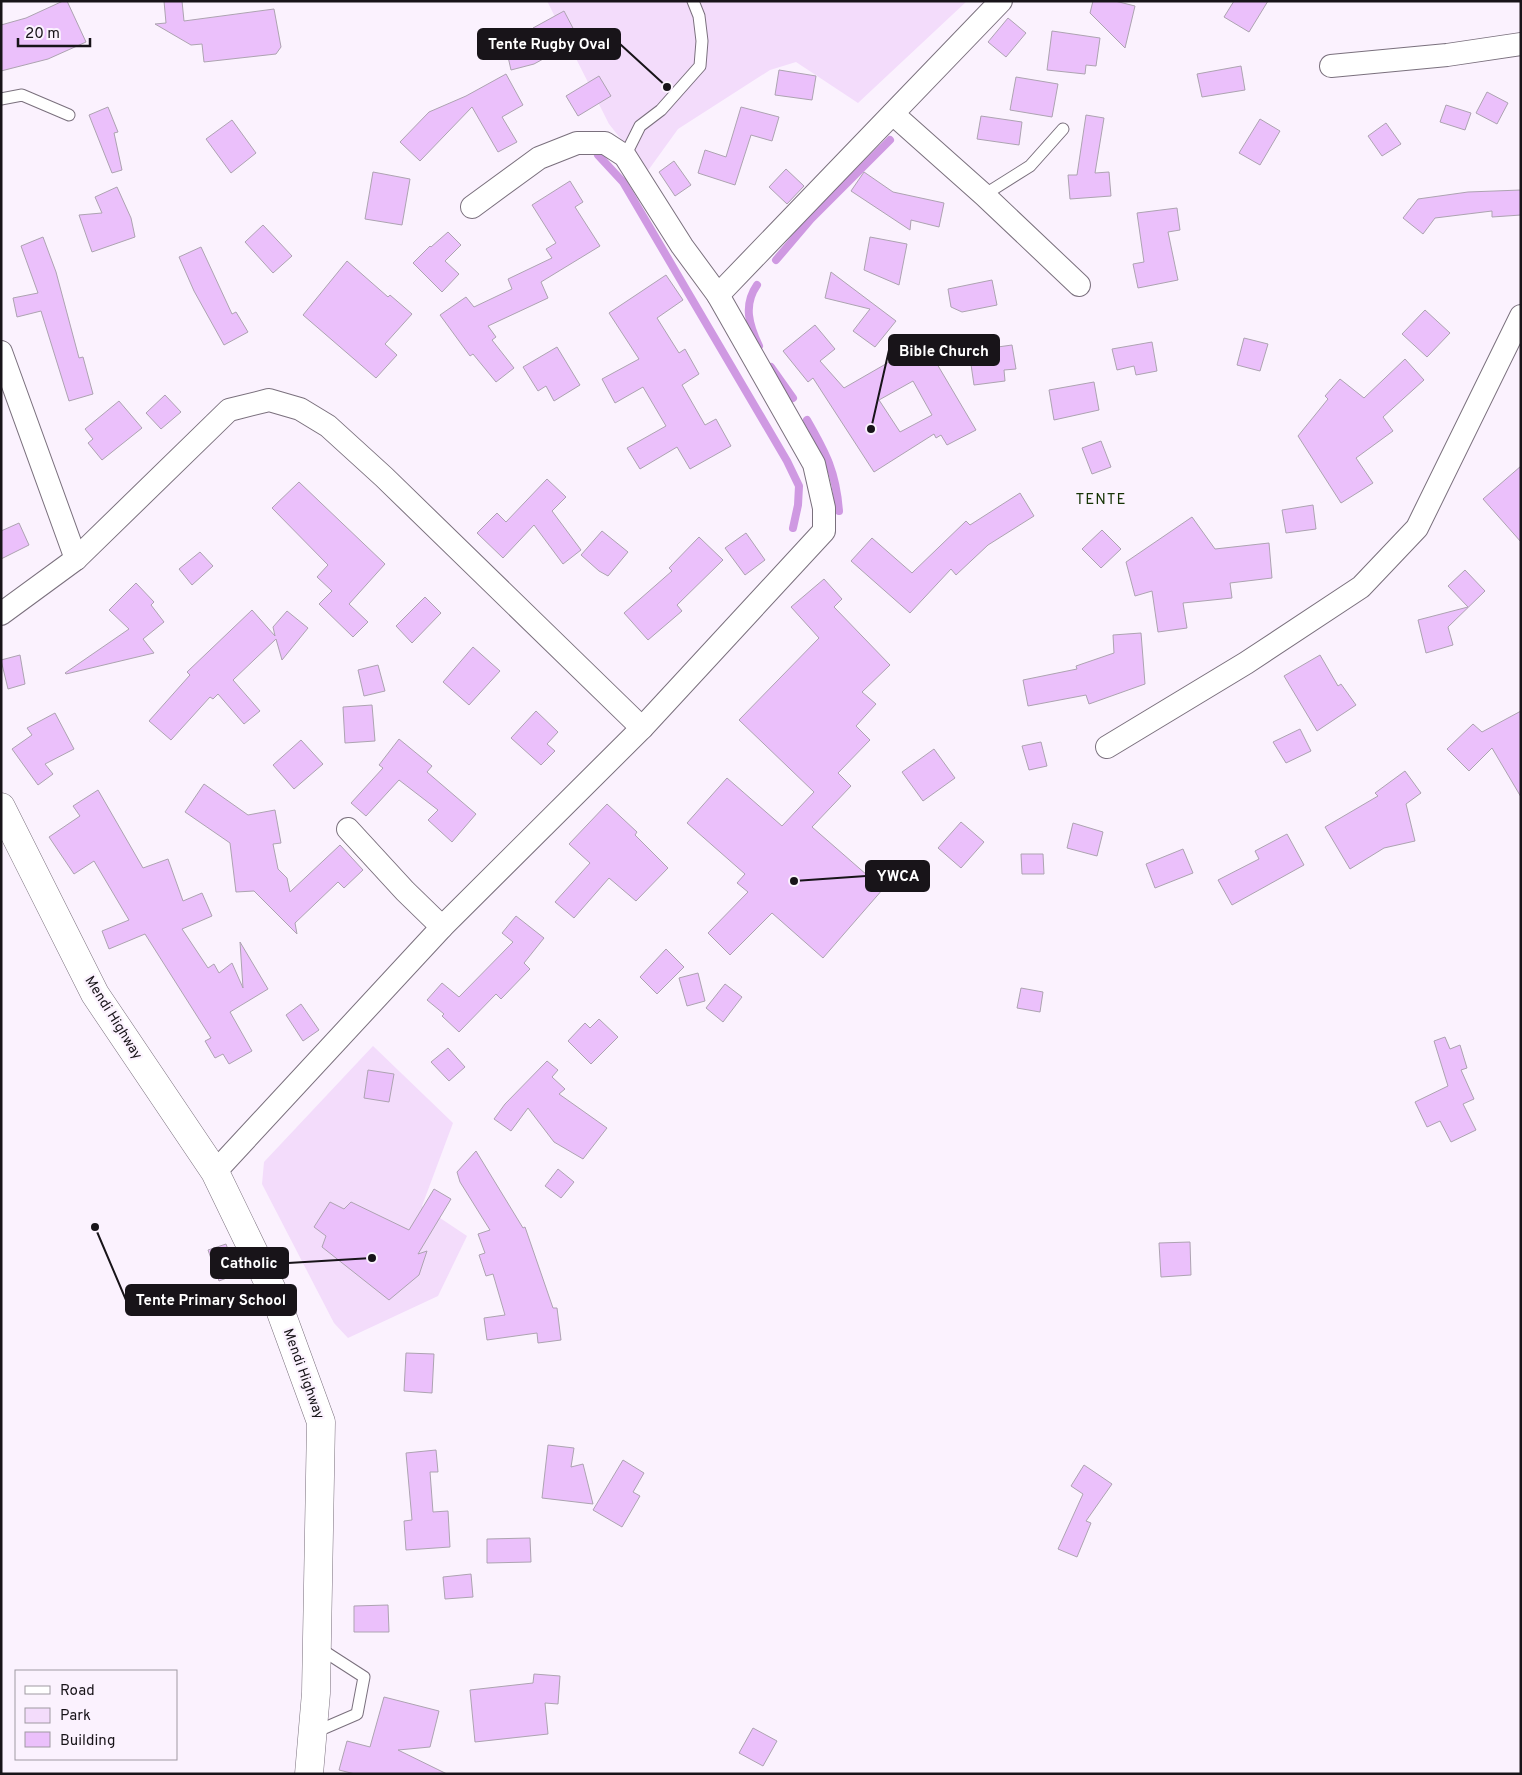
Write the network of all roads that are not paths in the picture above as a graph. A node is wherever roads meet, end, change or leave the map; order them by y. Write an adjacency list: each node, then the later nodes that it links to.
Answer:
1 (693, 1): 9 (lane)
2 (1001, 1): 6 (street)
3 (1521, 44): 4 (street)
4 (1331, 66)
5 (1, 99): 7 (lane)
6 (892, 114): 10 (street); 13 (street)
7 (69, 115)
8 (1063, 129): 10 (lane)
9 (625, 156): 11 (street); 13 (street)
10 (984, 195): 12 (street)
11 (472, 207)
12 (1079, 285)
13 (718, 295): 18 (street)
14 (1521, 316): 19 (street)
15 (1, 352): 16 (street)
16 (76, 559): 17 (street); 18 (street)
17 (1, 614)
18 (642, 728): 22 (street)
19 (1107, 747)
20 (1, 807): 23 (main road, Mendi Highway)
21 (348, 828): 22 (street)
22 (442, 927): 23 (street)
23 (215, 1172): 24 (main road, Mendi Highway)
24 (317, 1647): 25 (main road, Mendi Highway); 25 (lane)
25 (312, 1733): 26 (main road, Mendi Highway)
26 (308, 1774)

